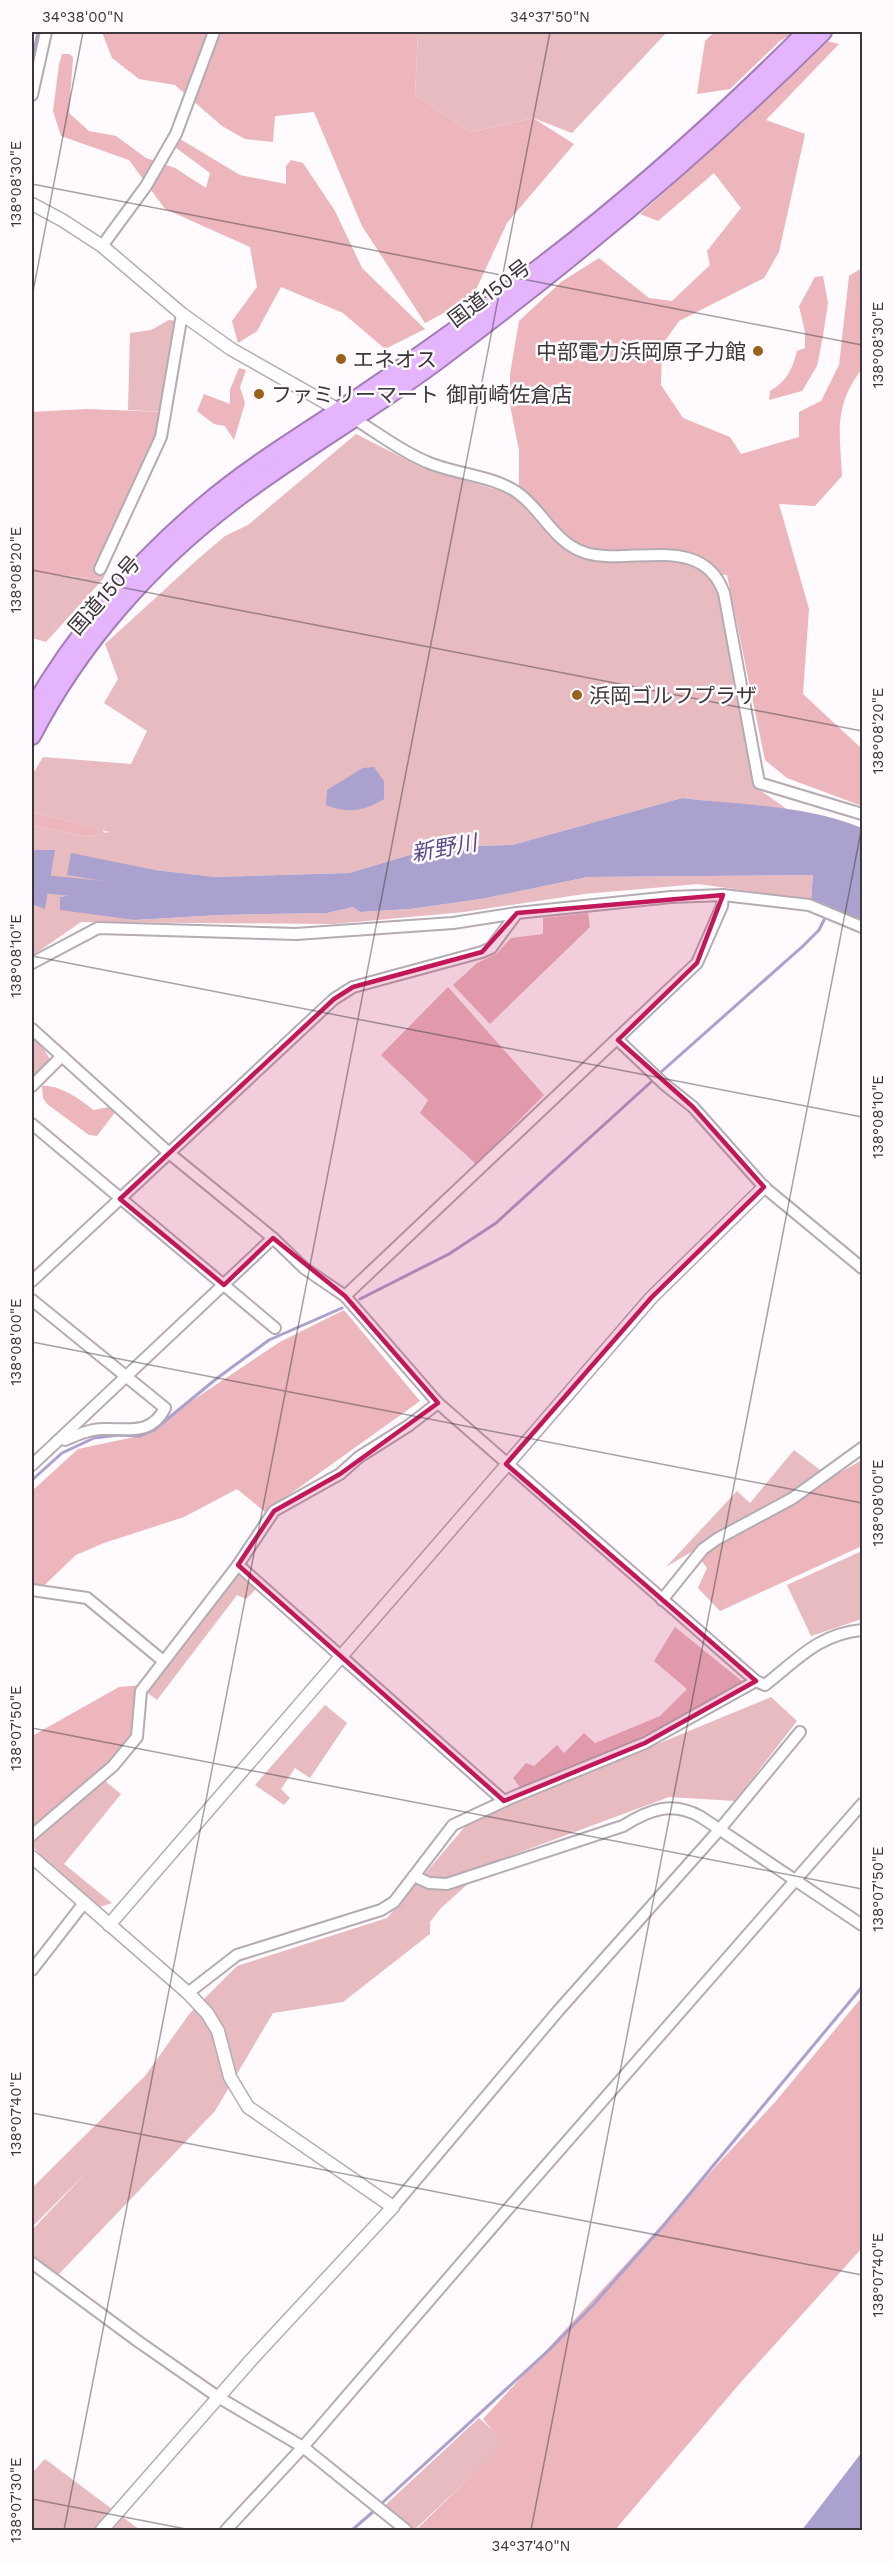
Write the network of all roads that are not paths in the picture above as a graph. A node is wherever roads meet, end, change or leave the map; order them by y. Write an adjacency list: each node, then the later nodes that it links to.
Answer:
1 (46, 32): 5 (street)
2 (214, 32): 7 (street)
3 (806, 32): 9 (highway, 国道150号)
4 (823, 32): 9 (highway, 国道150号)
5 (32, 95)
6 (32, 204): 7 (street)
7 (102, 246): 8 (street)
8 (182, 314): 9 (street); 10 (street)
9 (346, 414): 11 (highway, 国道150号); 12 (highway, 国道150号); 13 (street)
10 (100, 569)
11 (32, 709)
12 (32, 736)
13 (862, 814)
14 (723, 895): 15 (street); 16 (street); 19 (street)
15 (518, 913): 17 (street); 23 (street)
16 (862, 927)
17 (32, 963)
18 (32, 1029): 20 (street)
19 (618, 1040): 24 (street); 30 (street)
20 (62, 1056): 21 (street); 23 (street)
21 (32, 1086)
22 (32, 1124): 25 (street)
23 (169, 1154): 25 (street); 26 (street)
24 (764, 1187): 27 (street); 37 (street)
25 (120, 1198): 28 (street); 29 (street)
26 (273, 1238): 29 (street); 30 (street)
27 (862, 1268)
28 (32, 1281)
29 (224, 1285): 32 (street); 33 (street)
30 (345, 1296): 34 (street)
31 (32, 1300): 33 (street)
32 (275, 1328)
33 (127, 1377): 35 (street); 35 (street)
34 (438, 1403): 37 (street); 39 (street)
35 (57, 1444): 38 (street)
36 (862, 1448): 41 (street)
37 (506, 1464): 41 (street); 43 (street)
38 (32, 1466)
39 (238, 1564): 43 (street); 44 (street)
40 (32, 1590): 44 (street)
41 (662, 1600): 45 (street)
42 (862, 1630): 45 (street)
43 (342, 1656): 47 (street); 55 (street)
44 (162, 1660): 50 (street)
45 (756, 1681): 47 (street)
46 (800, 1732): 49 (street)
47 (504, 1801): 52 (street)
48 (862, 1804): 53 (street)
49 (720, 1829): 52 (street); 53 (street); 59 (street)
50 (32, 1835)
51 (32, 1857): 54 (street)
52 (414, 1876): 58 (street)
53 (796, 1880): 56 (street); 62 (street)
54 (84, 1903): 55 (street); 57 (street)
55 (109, 1925): 58 (street)
56 (862, 1925)
57 (32, 1970)
58 (188, 1993): 59 (street)
59 (393, 2206): 61 (street)
60 (32, 2262): 61 (street)
61 (218, 2397): 62 (street); 63 (street)
62 (303, 2447): 64 (street); 65 (street)
63 (102, 2530)
64 (226, 2530)
65 (406, 2530)

